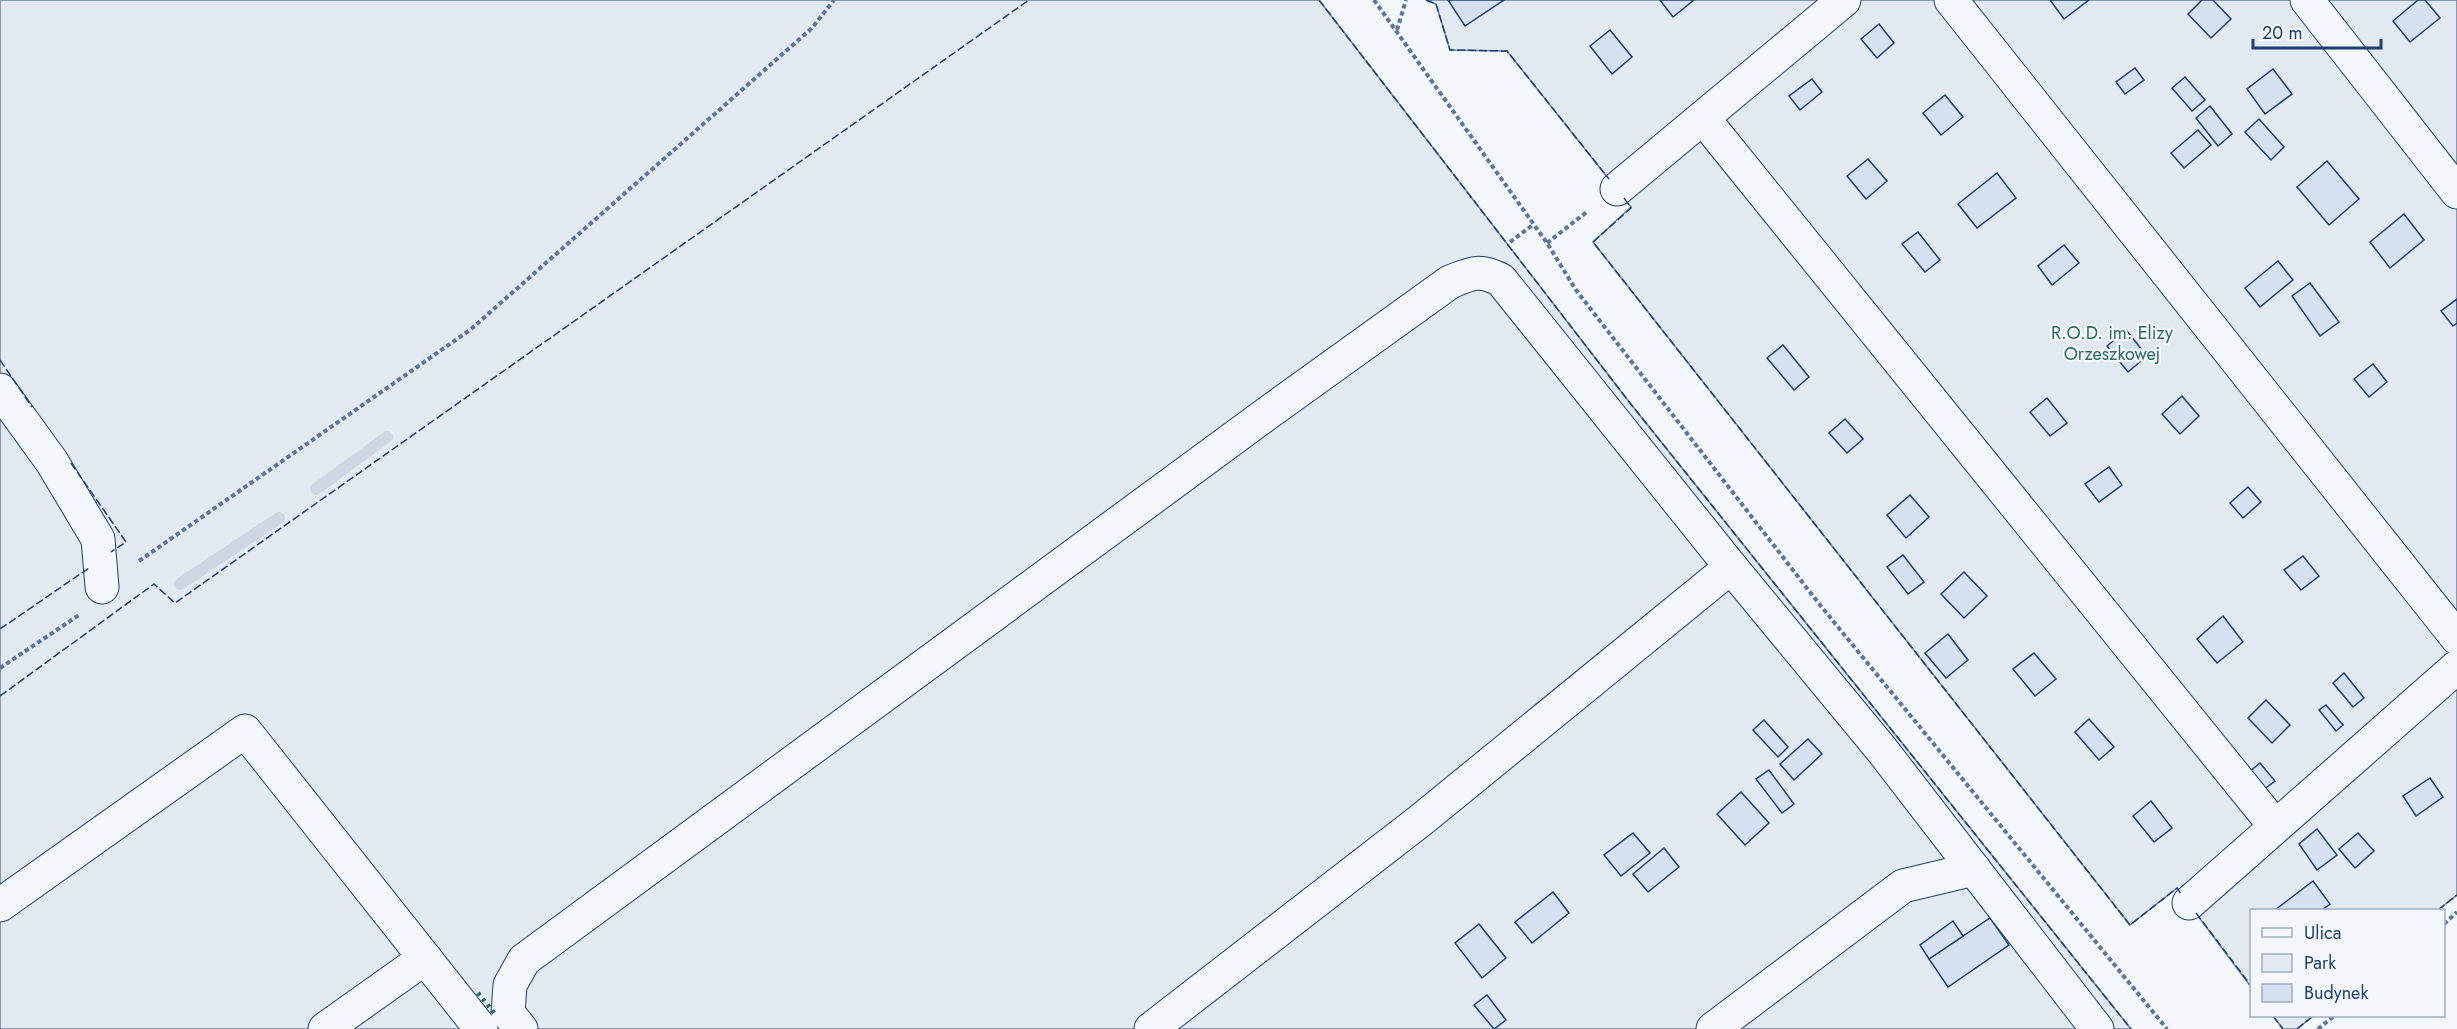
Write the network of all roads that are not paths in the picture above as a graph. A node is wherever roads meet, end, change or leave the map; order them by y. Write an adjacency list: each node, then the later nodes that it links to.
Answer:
1 (1844, 0): 4 (lane)
2 (1951, 0): 10 (lane)
3 (2307, 0): 6 (lane)
4 (1702, 118): 5 (lane); 12 (lane)
5 (1617, 189)
6 (2457, 192)
7 (0, 390): 9 (lane)
8 (1731, 567): 13 (lane); 19 (lane); 20 (lane)
9 (102, 587)
10 (2457, 638)
11 (2457, 667): 12 (lane)
12 (2275, 826): 14 (lane)
13 (1974, 869): 21 (lane); 22 (lane)
14 (2189, 903)
15 (0, 905): 16 (lane)
16 (425, 958): 17 (lane); 18 (lane)
17 (325, 1029)
18 (481, 1029)
19 (521, 1029)
20 (1151, 1029)
21 (1713, 1029)
22 (2097, 1029)

